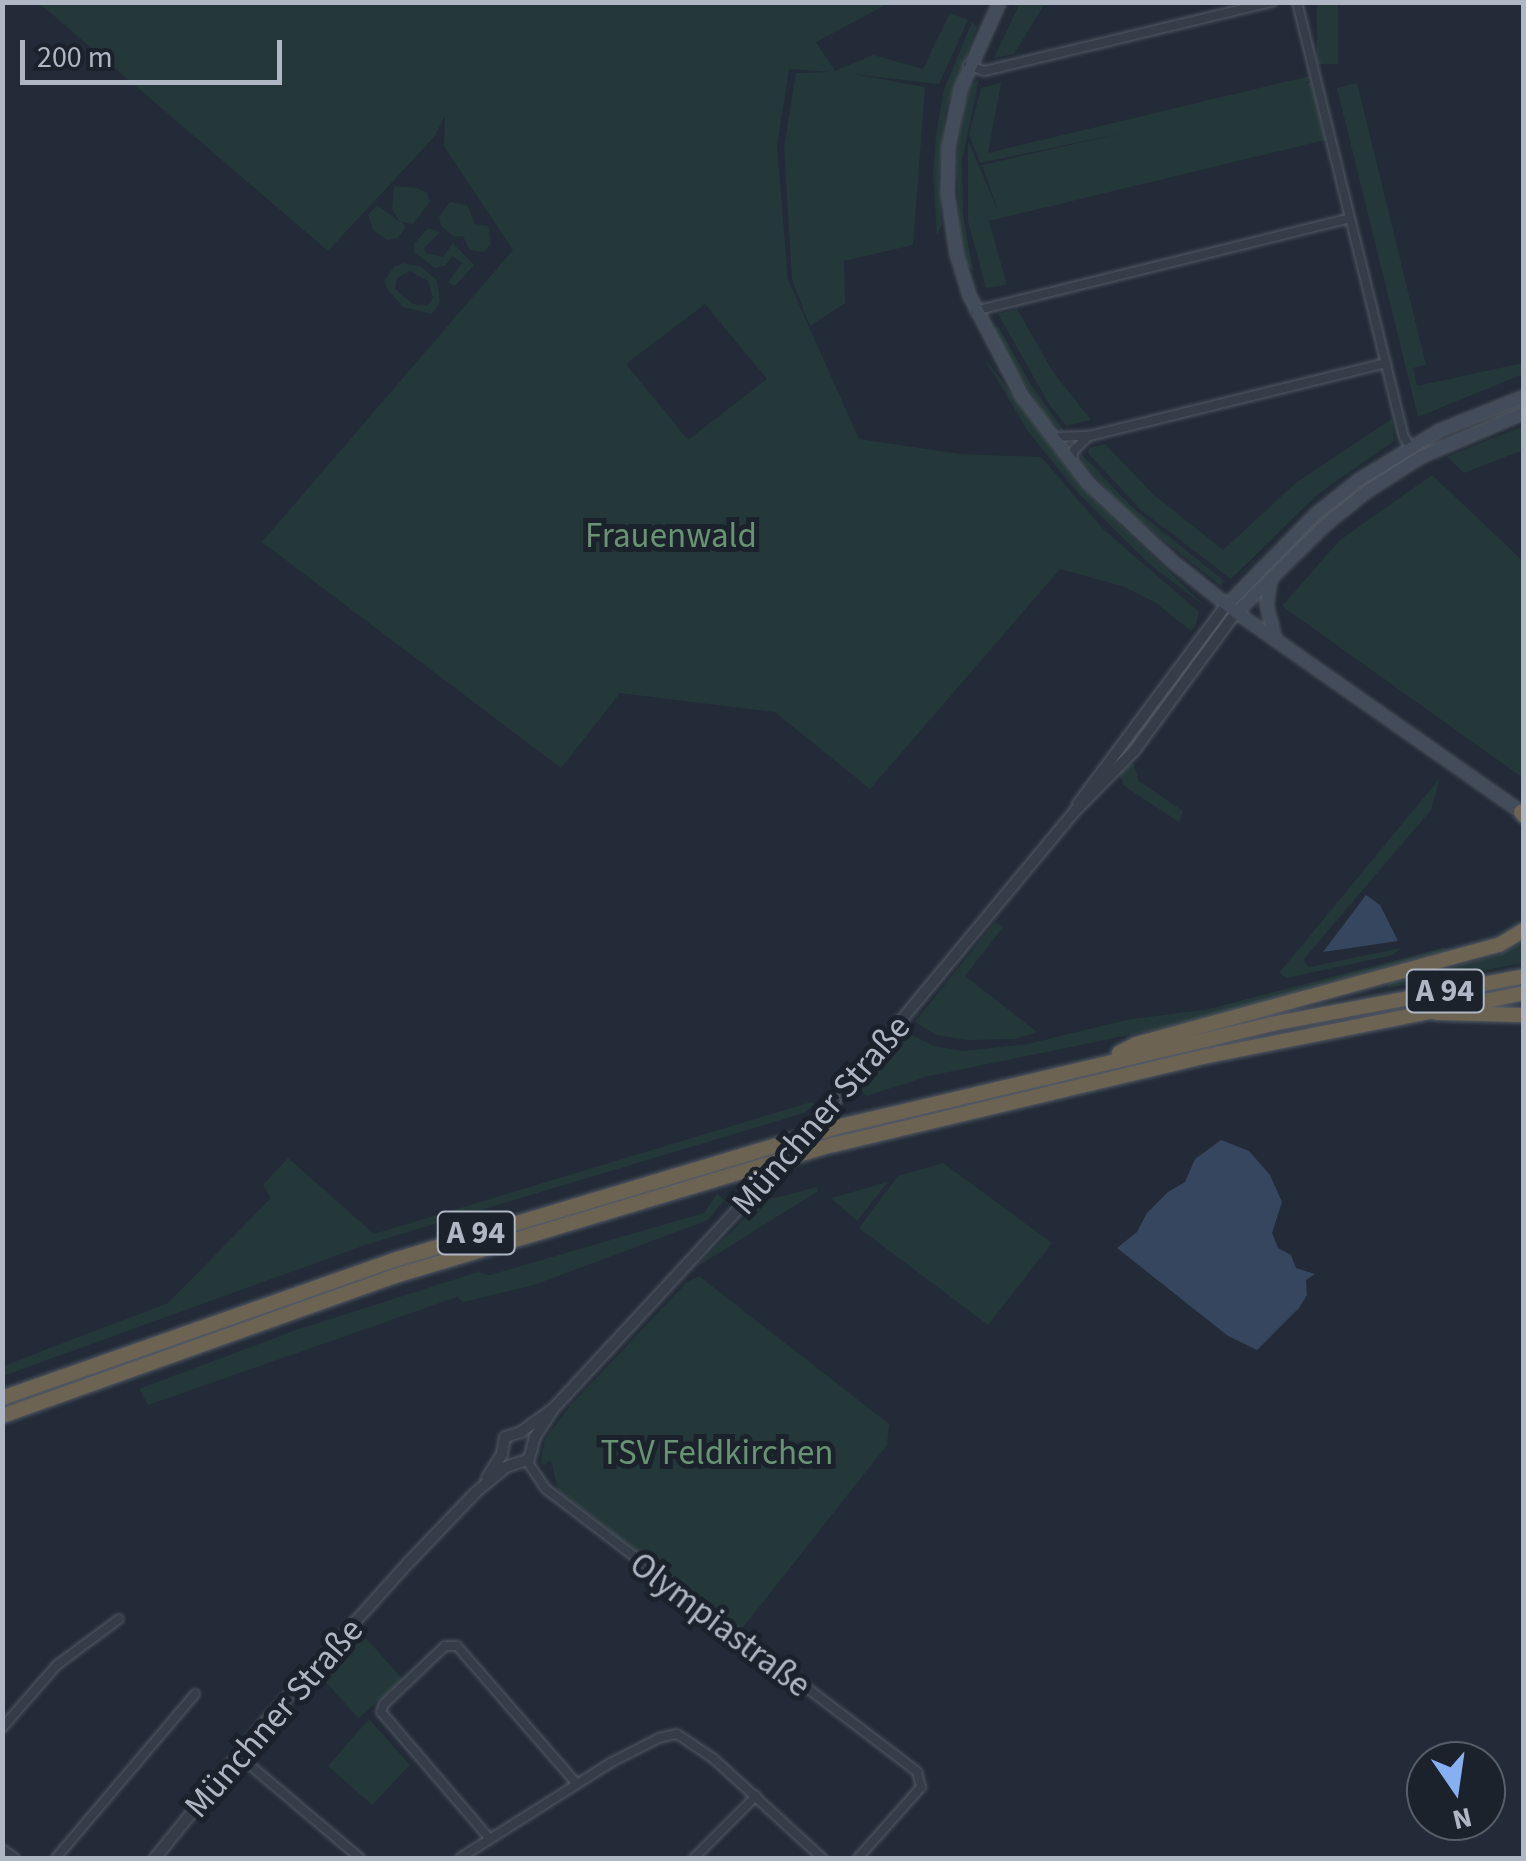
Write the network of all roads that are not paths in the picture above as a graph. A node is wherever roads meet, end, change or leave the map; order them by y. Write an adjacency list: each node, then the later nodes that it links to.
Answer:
1 (998, 2): 4 (main road)
2 (1272, 2): 4 (street)
3 (1297, 2): 5 (street)
4 (968, 66): 6 (main road)
5 (1350, 218): 6 (street); 7 (street)
6 (975, 311): 10 (main road)
7 (1386, 363): 11 (street); 12 (street)
8 (1524, 396): 12 (main road)
9 (1524, 412): 14 (main road)
10 (1050, 436): 11 (street); 13 (main road)
11 (1089, 436): 13 (street)
12 (1410, 446): 15 (main road)
13 (1072, 464): 15 (main road)
14 (1271, 576): 15 (main road); 16 (main road)
15 (1232, 608): 16 (main road); 17 (street, Münchner Straße); 17 (street, Münchner Straße)
16 (1275, 638): 18 (main road)
17 (1076, 810): 26 (street, Münchner Straße, bridge)
18 (1523, 814)
19 (1524, 930): 24 (highway)
20 (1524, 976): 24 (highway, A 94)
21 (1524, 993): 22 (highway, A 94)
22 (1426, 1011): 23 (highway); 27 (highway, A 94)
23 (1524, 1015)
24 (1108, 1060): 25 (highway, A 94)
25 (2, 1398)
26 (552, 1409): 28 (street, Münchner Straße); 29 (street, Münchner Straße)
27 (2, 1416)
28 (521, 1432): 29 (street); 30 (street, Münchner Straße)
29 (533, 1443): 31 (street, Münchner Straße)
30 (502, 1454): 32 (street); 33 (street, Münchner Straße)
31 (527, 1461): 32 (street, Münchner Straße); 49 (street, Olympiastraße)
32 (513, 1464): 33 (street, Münchner Straße)
33 (476, 1492): 37 (street, Münchner Straße)
34 (119, 1620): 36 (street)
35 (195, 1694): 43 (street)
36 (2, 1728)
37 (238, 1755): 44 (street, Münchner Straße); 45 (street)
38 (576, 1783): 39 (street); 40 (street); 40 (street)
39 (756, 1796): 47 (street); 48 (street)
40 (490, 1839): 46 (street)
41 (2, 1849): 42 (street)
42 (15, 1858)
43 (56, 1858)
44 (155, 1858)
45 (360, 1858)
46 (460, 1858)
47 (694, 1858)
48 (822, 1858)
49 (858, 1858)

